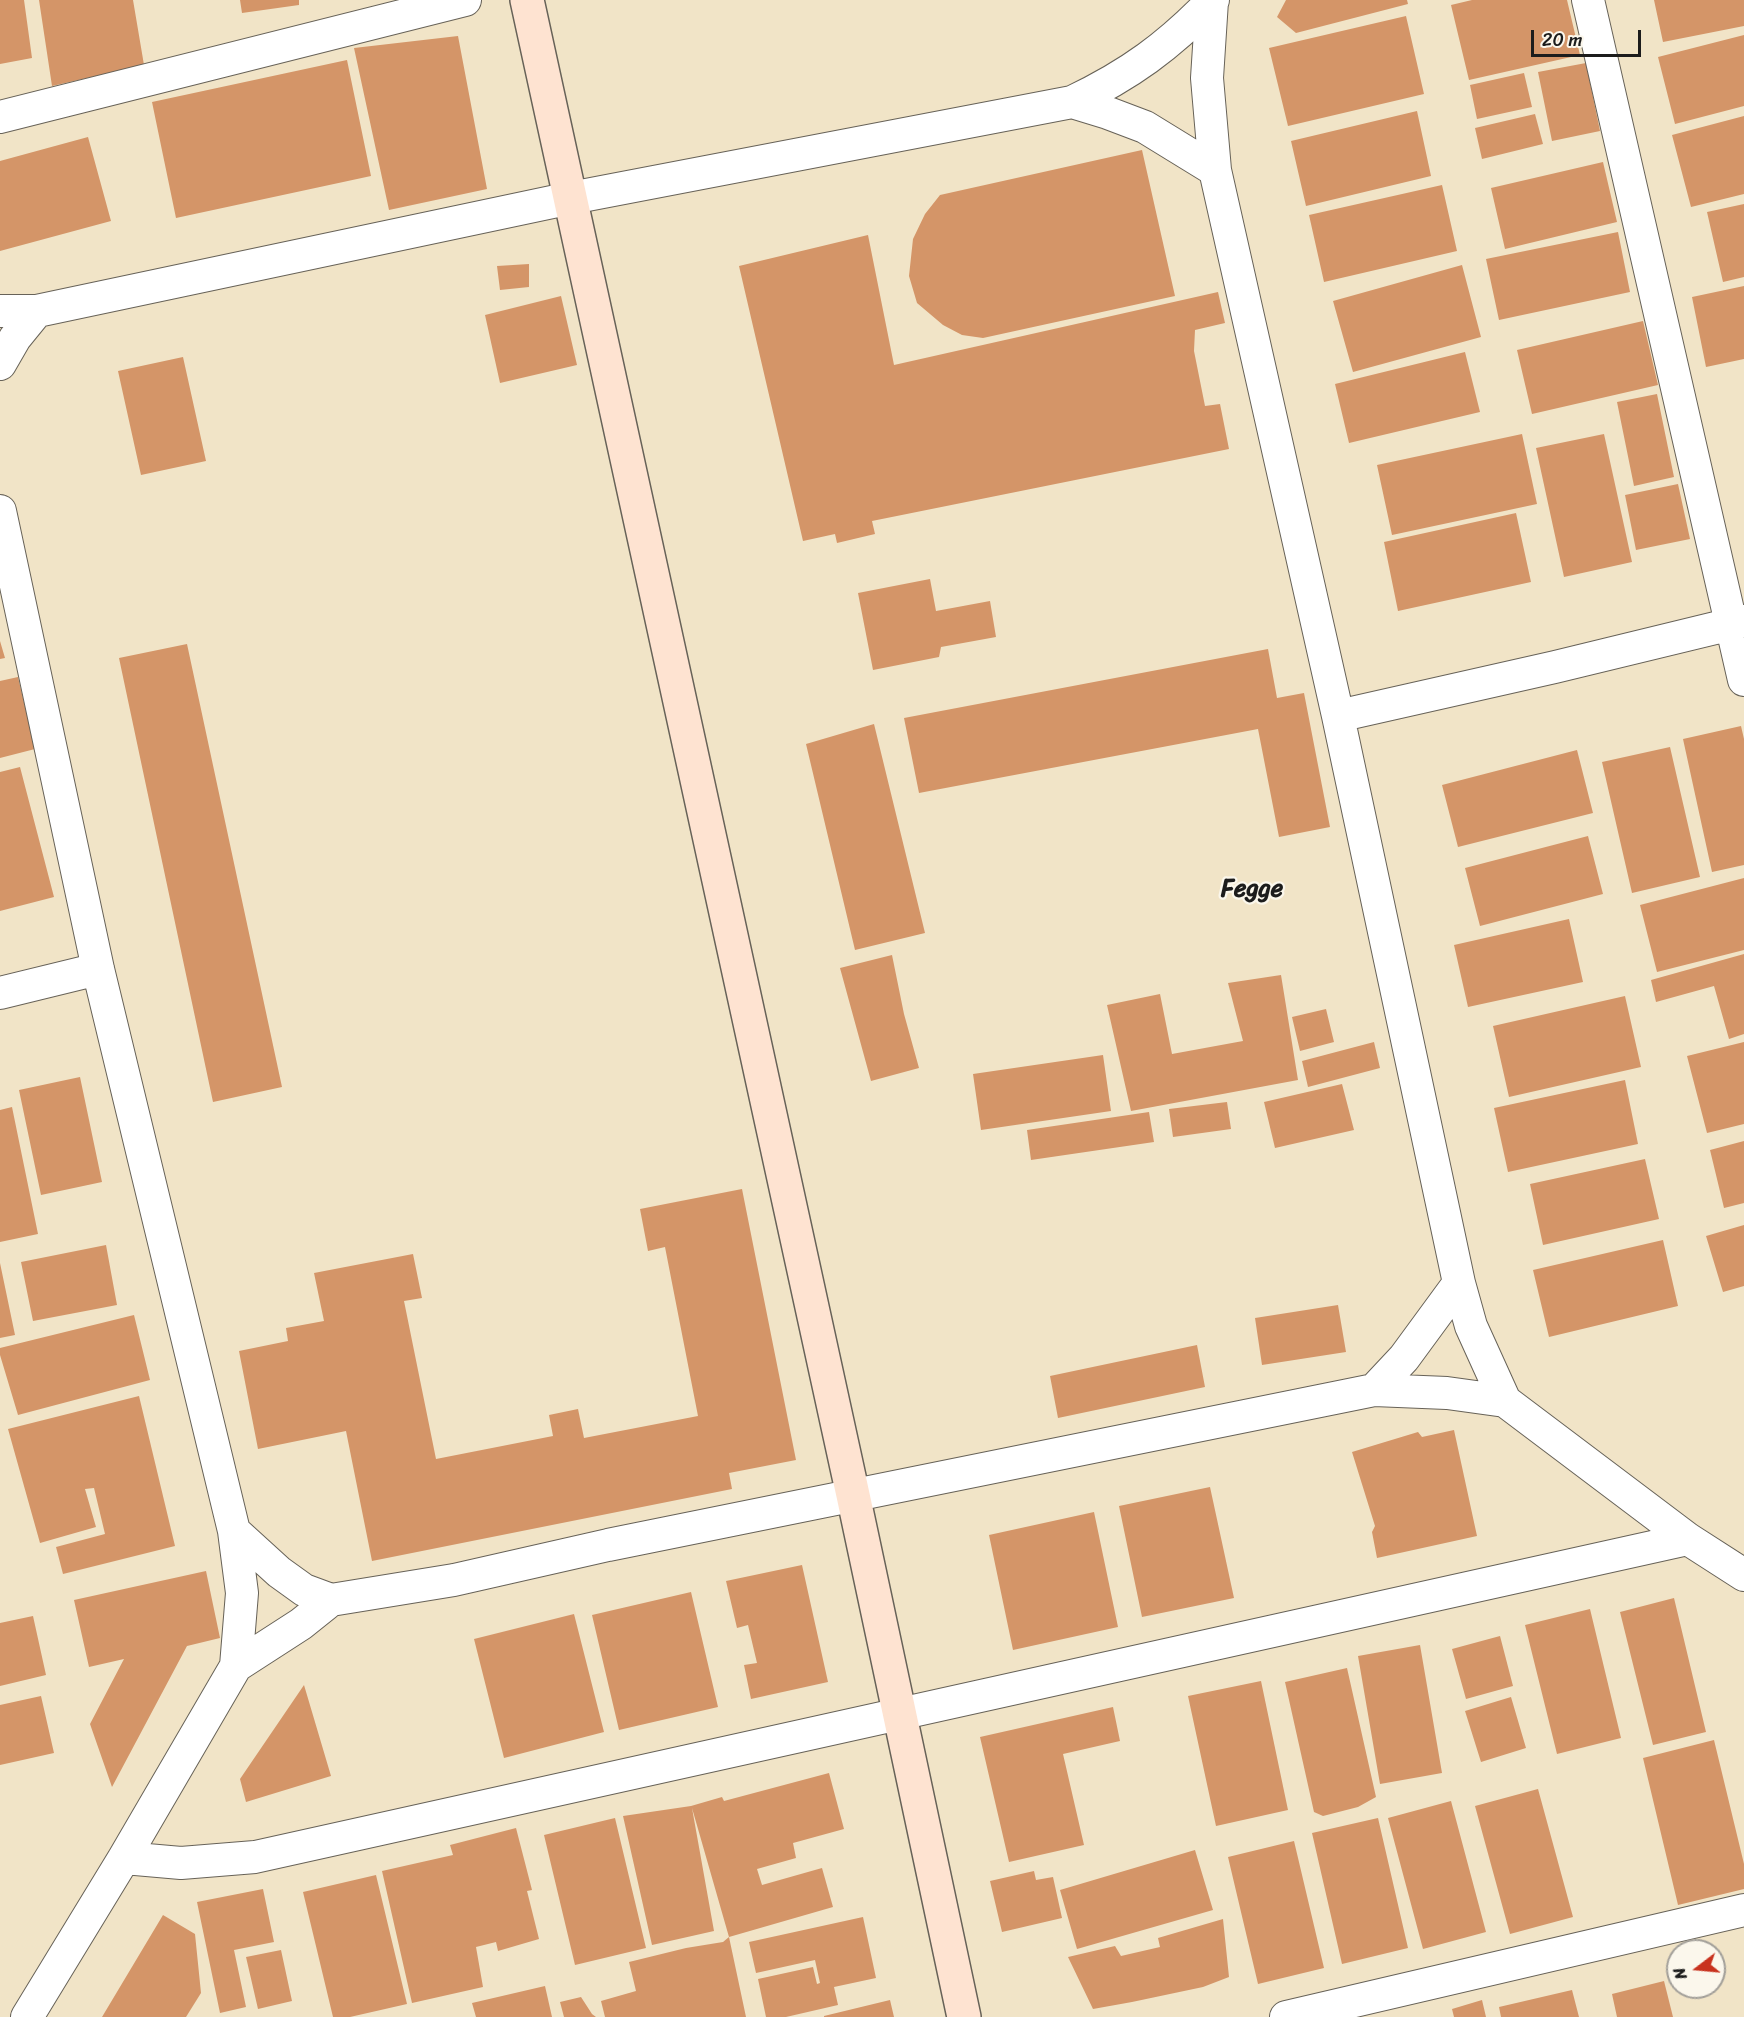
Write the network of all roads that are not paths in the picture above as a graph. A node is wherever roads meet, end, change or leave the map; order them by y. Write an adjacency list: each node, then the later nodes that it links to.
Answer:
1 (465, 0): 6 (street)
2 (527, 0): 8 (street)
3 (1212, 0): 5 (street); 7 (street)
4 (1588, 0): 13 (street)
5 (1072, 102): 7 (street); 8 (street)
6 (0, 117)
7 (1215, 170): 15 (street)
8 (572, 198): 10 (street); 21 (street)
9 (0, 311): 10 (street)
10 (37, 311): 11 (street)
11 (0, 364)
12 (0, 511): 16 (street)
13 (1738, 622): 14 (street); 15 (street)
14 (1744, 680)
15 (1338, 716): 18 (street)
16 (98, 969): 17 (street); 22 (street)
17 (0, 993)
18 (1459, 1283): 19 (street); 20 (street)
19 (1374, 1390): 20 (street); 21 (street)
20 (1505, 1401): 23 (street)
21 (853, 1495): 25 (street); 27 (street)
22 (234, 1531): 25 (street); 26 (street)
23 (1688, 1539): 24 (street); 27 (street)
24 (1744, 1575)
25 (330, 1600): 26 (street)
26 (236, 1666): 28 (street)
27 (900, 1714): 28 (street); 31 (street)
28 (124, 1858): 30 (street)
29 (1744, 1910): 32 (street)
30 (27, 2017)
31 (964, 2017)
32 (1286, 2017)

